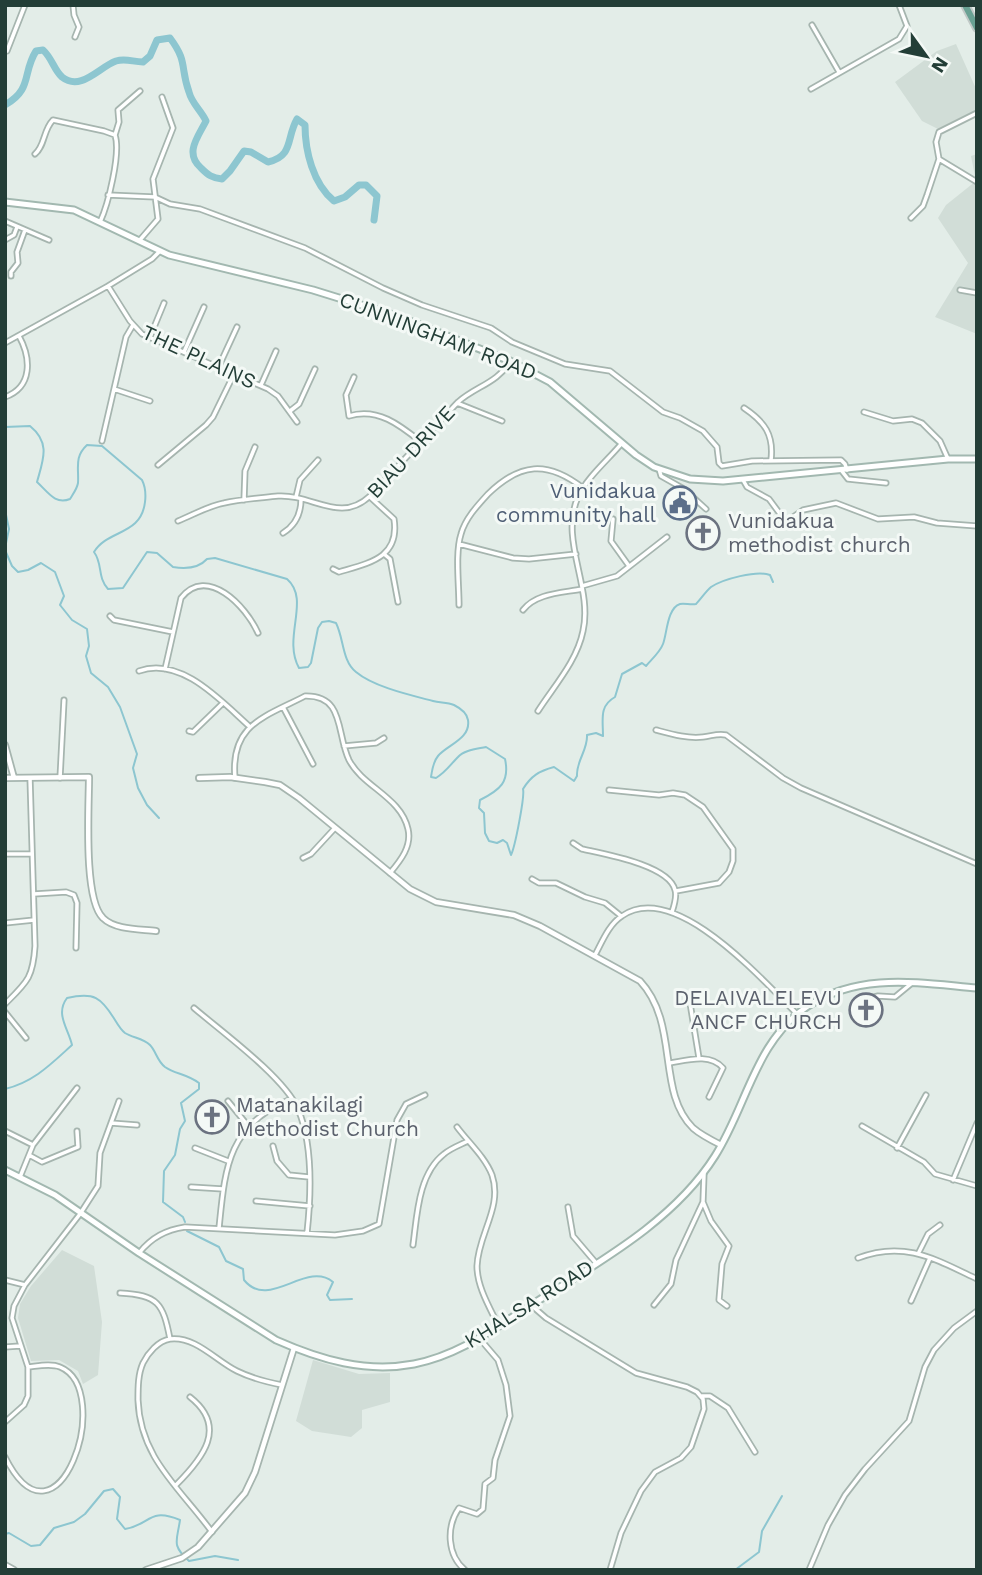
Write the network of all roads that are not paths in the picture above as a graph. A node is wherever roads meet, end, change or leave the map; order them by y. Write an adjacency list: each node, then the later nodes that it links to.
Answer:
1 (73, 5): 7 (street)
2 (899, 5): 9 (street)
3 (965, 5): 6 (main road)
4 (24, 6): 8 (street)
5 (812, 25): 9 (street)
6 (977, 28)
7 (75, 37)
8 (7, 51)
9 (839, 73): 10 (street)
10 (811, 89)
11 (140, 91): 14 (street)
12 (162, 97): 19 (street)
13 (977, 113): 16 (street)
14 (115, 135): 15 (street); 18 (street)
15 (35, 154)
16 (939, 159): 17 (street); 21 (street)
17 (977, 182)
18 (108, 195): 19 (street); 23 (street)
19 (155, 197): 28 (street); 65 (street)
20 (5, 202): 23 (main road, CUNNINGHAM ROAD)
21 (911, 218)
22 (5, 221): 24 (street)
23 (100, 222): 28 (main road, CUNNINGHAM ROAD)
24 (18, 226): 25 (street); 26 (street)
25 (25, 230): 27 (street); 30 (street)
26 (5, 240)
27 (49, 240)
28 (139, 241): 29 (main road, CUNNINGHAM ROAD)
29 (159, 252): 31 (street); 43 (main road, CUNNINGHAM ROAD)
30 (11, 276)
31 (108, 286): 36 (street, THE PLAINS); 38 (street)
32 (960, 290): 33 (street)
33 (977, 293)
34 (164, 303): 39 (street)
35 (204, 307): 42 (street)
36 (133, 326): 39 (street, THE PLAINS); 49 (street)
37 (237, 327): 44 (street)
38 (19, 336): 40 (street); 50 (street)
39 (149, 338): 42 (street, THE PLAINS)
40 (5, 343)
41 (276, 351): 48 (street)
42 (184, 352): 44 (street, THE PLAINS)
43 (510, 361): 52 (street, BIAU DRIVE); 60 (main road, CUNNINGHAM ROAD)
44 (219, 367): 46 (street, THE PLAINS)
45 (314, 369): 54 (street)
46 (234, 374): 48 (street, THE PLAINS); 66 (street)
47 (354, 377): 59 (street)
48 (261, 385): 54 (street, THE PLAINS)
49 (114, 389): 51 (street); 58 (street)
50 (5, 397)
51 (150, 401)
52 (457, 403): 56 (street); 59 (street, BIAU DRIVE)
53 (744, 408): 65 (street)
54 (290, 411): 57 (street, THE PLAINS)
55 (864, 412): 62 (street)
56 (502, 421)
57 (297, 422)
58 (102, 441)
59 (421, 442): 72 (street, BIAU DRIVE)
60 (622, 443): 67 (main road, CUNNINGHAM ROAD); 71 (street)
61 (255, 447): 74 (street)
62 (948, 459): 63 (main road, CUNNINGHAM ROAD); 68 (main road, CUNNINGHAM ROAD)
63 (977, 459)
64 (318, 460): 73 (street)
65 (771, 460): 68 (street)
66 (158, 465)
67 (659, 469): 69 (main road, CUNNINGHAM ROAD); 75 (street)
68 (844, 470): 69 (main road, CUNNINGHAM ROAD); 70 (street)
69 (743, 480): 78 (street)
70 (886, 483)
71 (583, 488): 81 (street); 83 (street)
72 (370, 496): 73 (street, BIAU DRIVE); 82 (street)
73 (299, 498): 74 (street, BIAU DRIVE); 79 (street)
74 (244, 500): 77 (street, BIAU DRIVE)
75 (706, 509)
76 (613, 519): 84 (street)
77 (178, 521)
78 (977, 526)
79 (283, 533)
80 (667, 537): 84 (street)
81 (459, 544): 83 (street); 88 (street)
82 (384, 554): 85 (street); 87 (street)
83 (576, 554): 86 (street)
84 (629, 566): 86 (street)
85 (333, 569)
86 (582, 588): 89 (street); 98 (street)
87 (398, 602)
88 (459, 605)
89 (523, 610)
90 (110, 616): 91 (street)
91 (173, 632): 92 (street); 93 (street)
92 (258, 633)
93 (165, 669): 94 (street); 96 (street)
94 (139, 671)
95 (64, 700): 109 (street)
96 (223, 703): 99 (street); 101 (street)
97 (283, 707): 99 (street); 104 (street); 105 (street)
98 (538, 711)
99 (249, 726): 111 (street)
100 (656, 730): 118 (street)
101 (189, 731)
102 (384, 738): 104 (street)
103 (5, 745): 107 (street)
104 (344, 746): 119 (street)
105 (313, 764)
106 (5, 778): 107 (street)
107 (14, 778): 108 (street)
108 (30, 778): 109 (street); 116 (street)
109 (60, 778): 127 (street)
110 (199, 778): 111 (street)
111 (235, 778): 113 (street)
112 (609, 790): 121 (street)
113 (334, 828): 117 (street); 119 (street)
114 (573, 844): 121 (street)
115 (5, 854): 116 (street)
116 (32, 854): 122 (street)
117 (303, 858)
118 (977, 864)
119 (390, 873): 129 (street)
120 (532, 879): 124 (street)
121 (676, 891): 123 (street)
122 (34, 894): 125 (street); 128 (street)
123 (673, 912): 124 (street); 137 (street)
124 (621, 916): 129 (street)
125 (34, 920): 126 (street); 134 (street)
126 (5, 923)
127 (156, 931)
128 (76, 948)
129 (595, 955): 140 (street)
130 (914, 982): 131 (main road, KHALSA ROAD); 132 (street); 137 (main road, KHALSA ROAD)
131 (977, 988)
132 (866, 999)
133 (690, 1003): 139 (street)
134 (5, 1004)
135 (194, 1008): 145 (street)
136 (5, 1012): 138 (street)
137 (797, 1014): 158 (main road, KHALSA ROAD)
138 (26, 1038)
139 (699, 1058): 140 (street); 144 (street)
140 (670, 1063): 158 (street)
141 (77, 1088): 157 (street)
142 (926, 1094): 161 (street)
143 (425, 1095): 179 (street)
144 (709, 1097)
145 (291, 1100): 152 (street); 167 (street)
146 (119, 1101): 148 (street)
147 (228, 1101): 152 (street)
148 (111, 1123): 150 (street); 176 (street)
149 (977, 1123): 168 (street)
150 (137, 1125)
151 (862, 1126): 161 (street)
152 (249, 1127): 163 (street)
153 (457, 1127): 156 (street)
154 (5, 1131): 157 (street)
155 (77, 1131): 162 (street)
156 (468, 1141): 180 (street); 195 (street)
157 (33, 1145): 162 (street)
158 (721, 1145): 165 (main road, KHALSA ROAD)
159 (273, 1146): 167 (street)
160 (195, 1148): 163 (street)
161 (897, 1148): 168 (street)
162 (29, 1155): 166 (street)
163 (228, 1161): 171 (street)
164 (5, 1170): 166 (main road, KHALSA ROAD)
165 (704, 1171): 173 (street); 185 (main road, KHALSA ROAD)
166 (20, 1177): 176 (main road, KHALSA ROAD)
167 (309, 1177): 174 (street)
168 (953, 1180): 169 (street)
169 (977, 1186)
170 (191, 1187): 171 (street)
171 (223, 1189): 178 (street)
172 (256, 1200): 174 (street)
173 (703, 1202): 192 (street); 193 (street)
174 (310, 1206): 179 (street)
175 (568, 1207): 185 (street)
176 (80, 1214): 182 (main road, KHALSA ROAD); 188 (street)
177 (940, 1225): 181 (street)
178 (219, 1228): 179 (street); 182 (street)
179 (307, 1233)
180 (413, 1245)
181 (919, 1252): 183 (street); 184 (street)
182 (139, 1253): 200 (main road, KHALSA ROAD)
183 (858, 1258)
184 (930, 1258): 186 (street); 190 (street)
185 (596, 1263): 191 (main road, KHALSA ROAD)
186 (977, 1279)
187 (5, 1280): 188 (street)
188 (25, 1285): 198 (street)
189 (120, 1293): 196 (street)
190 (911, 1301)
191 (531, 1305): 195 (main road, KHALSA ROAD); 204 (street)
192 (653, 1305)
193 (727, 1306)
194 (977, 1311): 215 (street)
195 (499, 1326): 197 (main road, KHALSA ROAD)
196 (170, 1339): 202 (street); 208 (street)
197 (480, 1339): 200 (main road, KHALSA ROAD); 213 (street)
198 (20, 1346): 199 (street); 201 (street)
199 (5, 1347)
200 (294, 1348): 202 (street)
201 (28, 1367): 205 (street); 207 (street)
202 (282, 1385): 209 (street)
203 (190, 1396): 208 (street)
204 (702, 1396): 206 (street); 214 (street)
205 (5, 1422)
206 (755, 1452)
207 (5, 1457)
208 (176, 1485): 209 (street)
209 (212, 1532): 212 (street)
210 (5, 1565): 211 (street)
211 (14, 1570)
212 (146, 1570)
213 (466, 1570)
214 (610, 1570)
215 (808, 1570)

